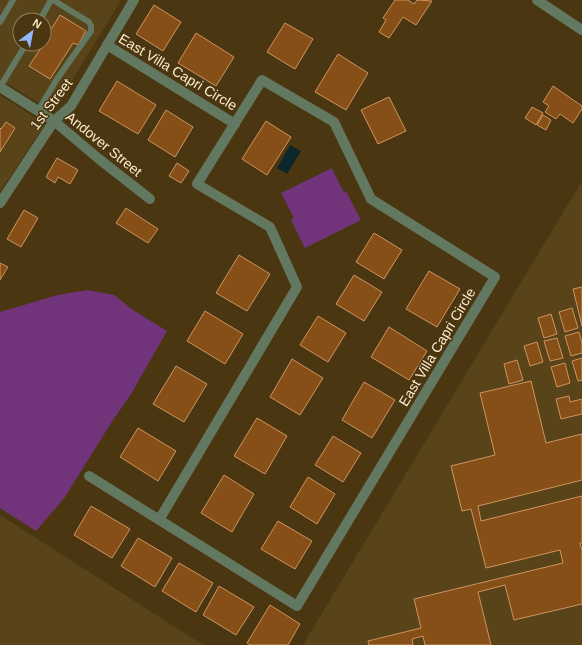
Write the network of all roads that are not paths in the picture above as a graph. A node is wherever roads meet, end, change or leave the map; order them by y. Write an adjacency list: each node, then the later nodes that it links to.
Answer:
1 (13, 0): 6 (lane)
2 (52, 0): 5 (lane); 11 (lane)
3 (134, 0): 8 (street, 1st Street)
4 (537, 0): 7 (street)
5 (45, 12)
6 (0, 22)
7 (582, 30)
8 (106, 45): 12 (street, 1st Street); 13 (street, East Villa Capri Circle)
9 (21, 52): 10 (lane)
10 (0, 87): 11 (street, Andover Street)
11 (38, 111): 12 (street, Andover Street)
12 (54, 121): 14 (street, Andover Street); 15 (street, 1st Street)
13 (235, 124): 17 (street, East Villa Capri Circle); 17 (street, East Villa Capri Circle)
14 (150, 199)
15 (0, 202)
16 (89, 476): 17 (street, East Villa Capri Circle)
17 (159, 520)

